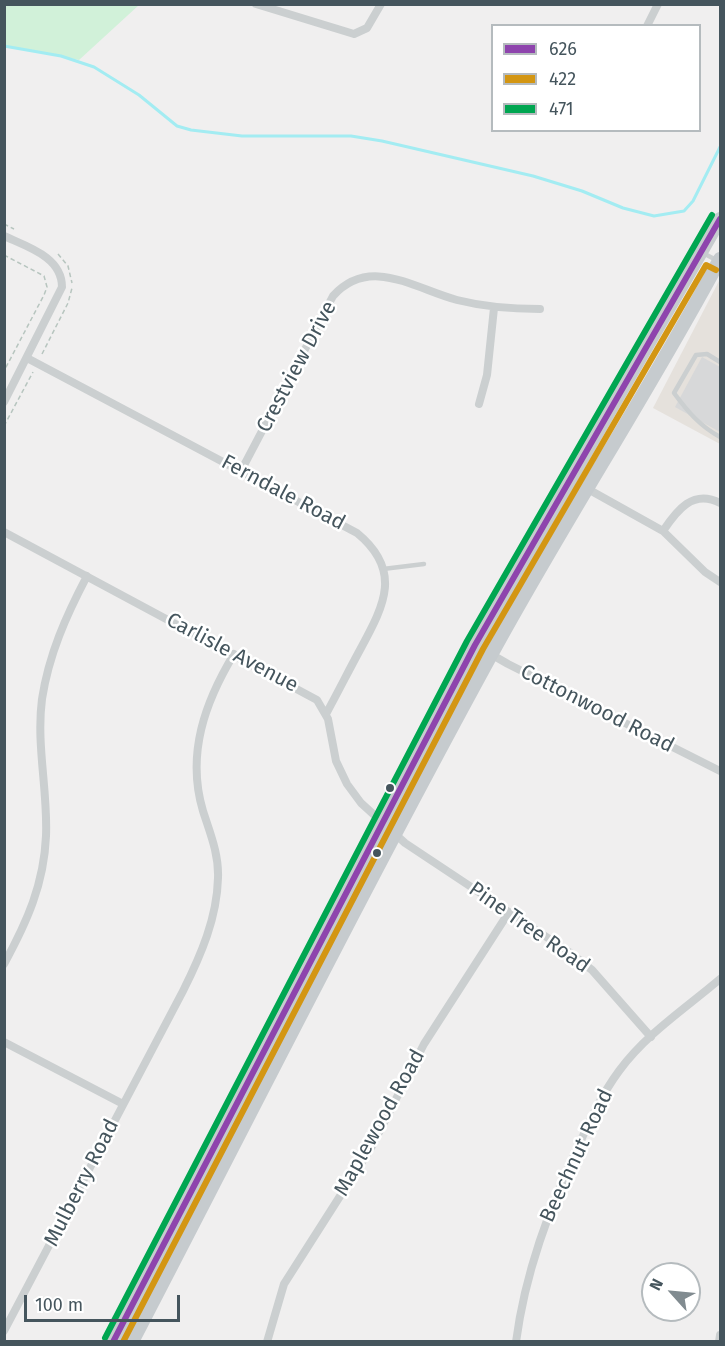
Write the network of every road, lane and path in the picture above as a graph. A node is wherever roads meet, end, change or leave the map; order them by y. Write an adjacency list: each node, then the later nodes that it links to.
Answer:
1 (256, 4): 2 (street)
2 (381, 4)
3 (658, 4): 4 (street)
4 (648, 24)
5 (720, 219): 7 (main road)
6 (4, 236): 12 (street)
7 (703, 253): 9 (lane); 19 (main road)
8 (4, 255): 14 (path)
9 (720, 261): 20 (main road)
10 (494, 308): 11 (street, Crestview Drive); 16 (street); 18 (street, Crestview Drive)
11 (540, 309)
12 (27, 358): 15 (street); 18 (street, Ferndale Road)
13 (720, 362): 17 (lane)
14 (4, 371)
15 (4, 402)
16 (479, 404)
17 (720, 437)
18 (241, 471): 25 (street, Ferndale Road)
19 (566, 484): 20 (street); 28 (main road)
20 (586, 488): 22 (street); 30 (main road)
21 (720, 503): 22 (street)
22 (663, 531): 27 (street)
23 (4, 532): 26 (street, Carlisle Avenue)
24 (424, 564): 25 (lane)
25 (383, 569): 31 (street, Ferndale Road)
26 (87, 576): 29 (street, Carlisle Avenue); 36 (street)
27 (720, 582)
28 (475, 645): 30 (street, Cottonwood Road); 33 (main road)
29 (234, 654): 31 (street, Carlisle Avenue); 40 (street, Mulberry Road)
30 (491, 654): 32 (street, Cottonwood Road); 34 (main road)
31 (326, 714): 33 (street)
32 (720, 771)
33 (382, 821): 34 (street); 43 (main road)
34 (396, 833): 35 (street, Pine Tree Road); 44 (main road)
35 (509, 912): 38 (street, Pine Tree Road); 45 (street, Maplewood Road)
36 (6, 961)
37 (720, 979): 38 (street, Beechnut Road)
38 (651, 1037): 46 (street, Beechnut Road)
39 (4, 1042): 40 (street)
40 (123, 1104): 41 (street, Mulberry Road)
41 (4, 1331)
42 (720, 1335): 47 (street)
43 (113, 1341)
44 (132, 1341)
45 (267, 1341)
46 (516, 1341)
47 (719, 1341)

